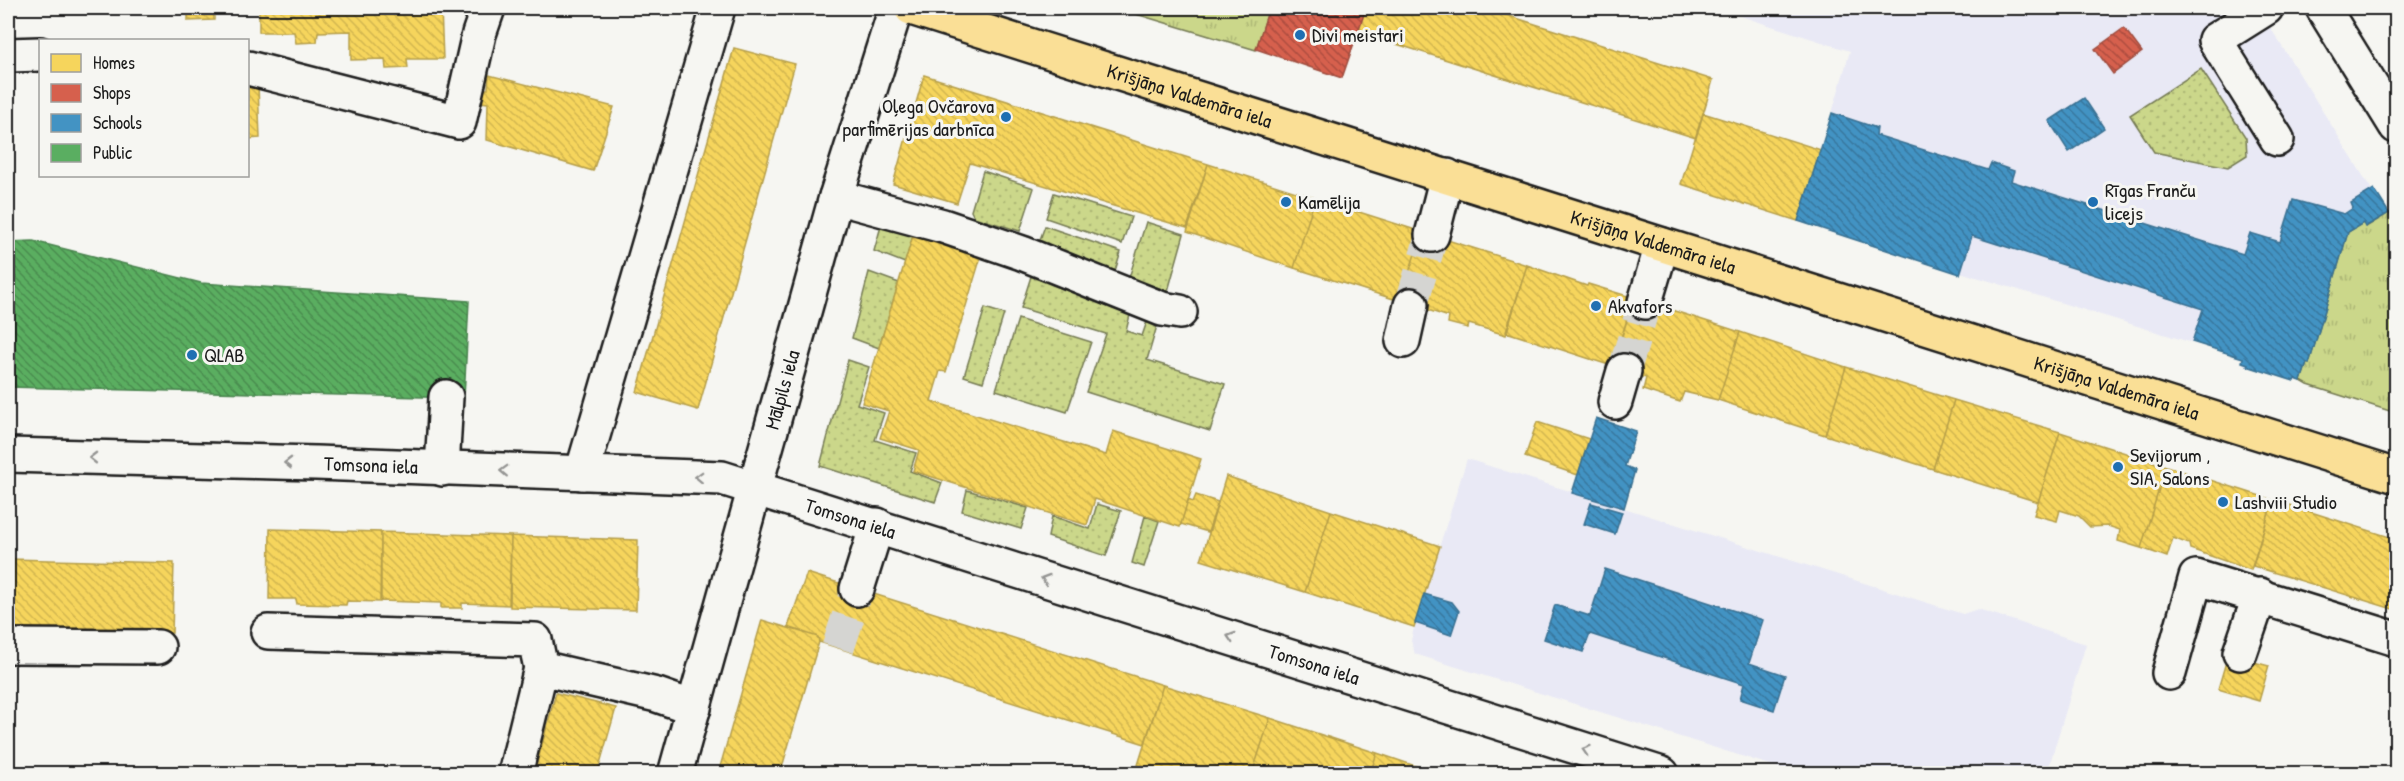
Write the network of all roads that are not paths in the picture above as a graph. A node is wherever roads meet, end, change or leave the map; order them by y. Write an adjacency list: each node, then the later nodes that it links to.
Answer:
1 (488, 8): 9 (street)
2 (718, 8): 25 (street)
3 (896, 8): 13 (street, Mālpils iela)
4 (911, 8): 12 (main road, Krišjāņa Valdemāra iela)
5 (2266, 8): 11 (street)
6 (2323, 8): 10 (street)
7 (39, 54): 8 (street)
8 (8, 55)
9 (249, 68)
10 (2397, 126)
11 (2277, 139)
12 (1447, 176): 14 (street); 15 (main road, Krišjāņa Valdemāra iela)
13 (836, 198): 18 (street); 27 (street, Mālpils iela)
14 (1432, 235)
15 (1662, 245): 16 (street); 26 (main road, Krišjāņa Valdemāra iela)
16 (1645, 302)
17 (1411, 305): 19 (street)
18 (1180, 312)
19 (1403, 341)
20 (1624, 371): 22 (street)
21 (446, 397): 24 (street)
22 (1615, 402)
23 (8, 455): 24 (street, Tomsona iela, one-way to 23)
24 (442, 469): 25 (street, Tomsona iela, one-way to 24)
25 (582, 473): 27 (street, Tomsona iela, one-way to 25)
26 (2397, 476)
27 (756, 487): 28 (street, Tomsona iela); 38 (street, Mālpils iela)
28 (877, 525): 29 (street); 41 (street, Tomsona iela, one-way to 28)
29 (857, 590)
30 (2260, 595): 32 (street); 35 (street); 37 (street)
31 (268, 632): 36 (street)
32 (2397, 639)
33 (8, 646): 34 (street)
34 (158, 647)
35 (2241, 653)
36 (541, 668): 38 (street); 39 (street)
37 (2169, 673)
38 (694, 708): 40 (street, Mālpils iela)
39 (515, 774)
40 (675, 774)
41 (1662, 774)

